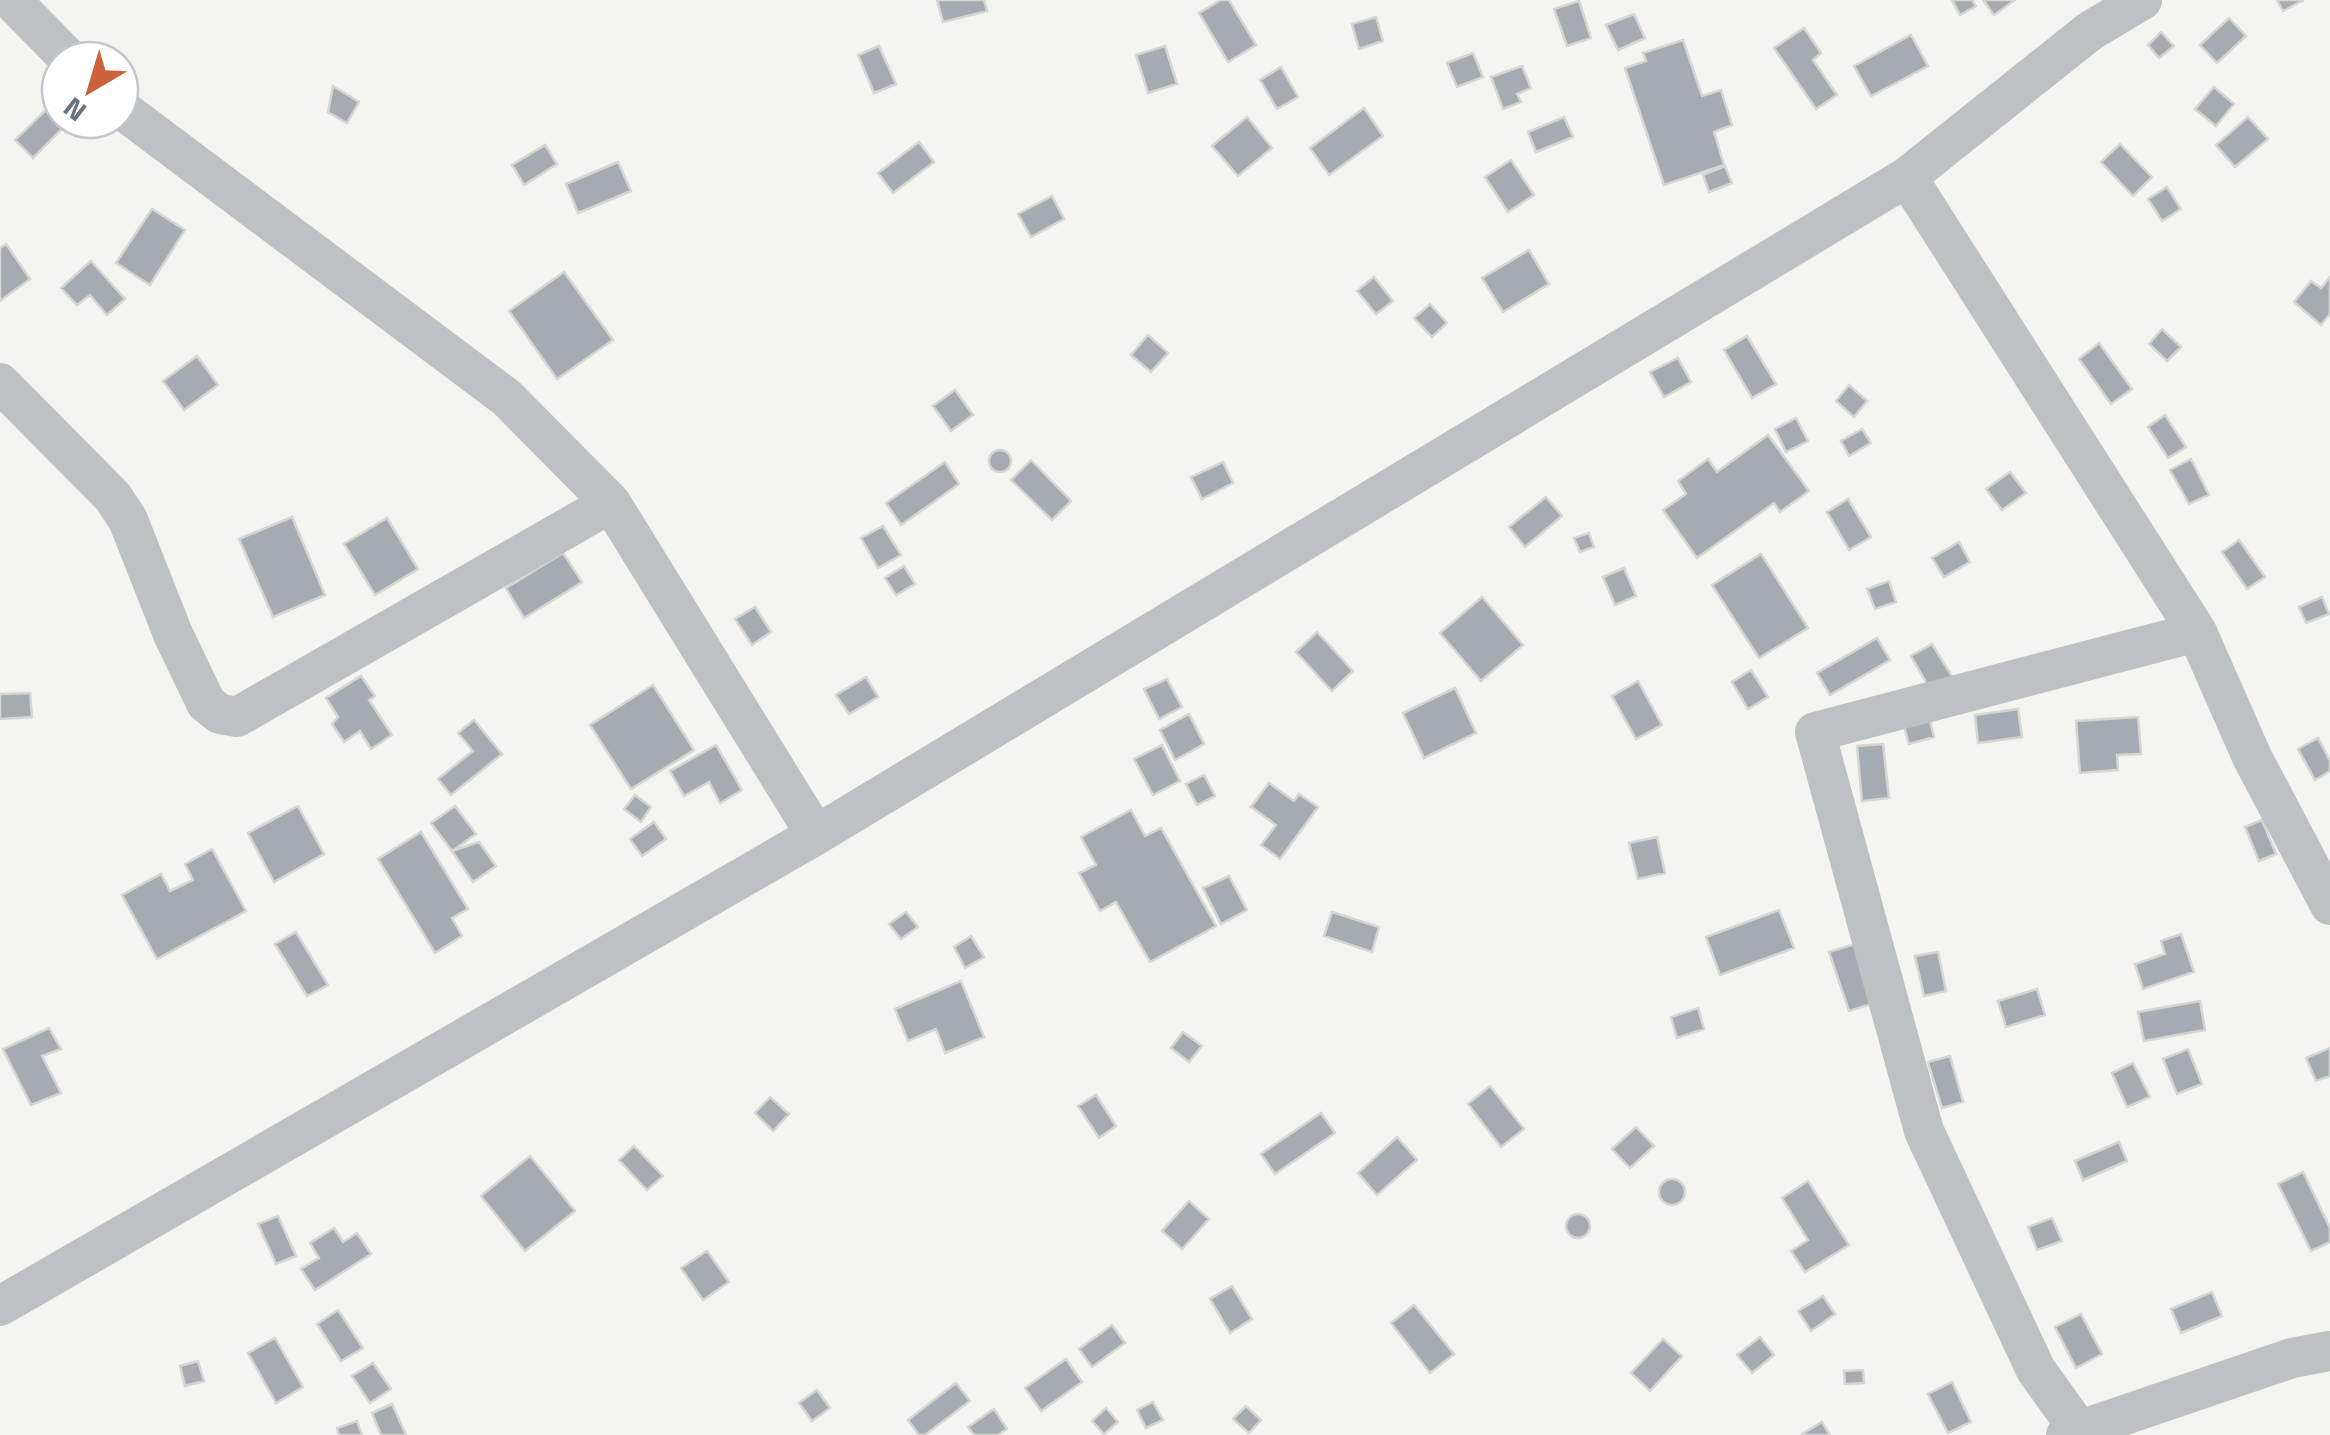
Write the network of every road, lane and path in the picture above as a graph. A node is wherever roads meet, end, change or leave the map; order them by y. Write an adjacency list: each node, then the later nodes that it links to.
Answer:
1 (11, 0): 3 (street)
2 (2142, 0): 5 (street)
3 (50, 40)
4 (140, 123): 7 (street)
5 (1907, 177): 8 (street); 9 (street)
6 (0, 383): 7 (street)
7 (610, 503): 9 (street)
8 (2197, 632): 10 (street); 13 (street)
9 (816, 835): 11 (street)
10 (2330, 905)
11 (0, 1306)
12 (2330, 1351): 13 (street)
13 (2072, 1432)

